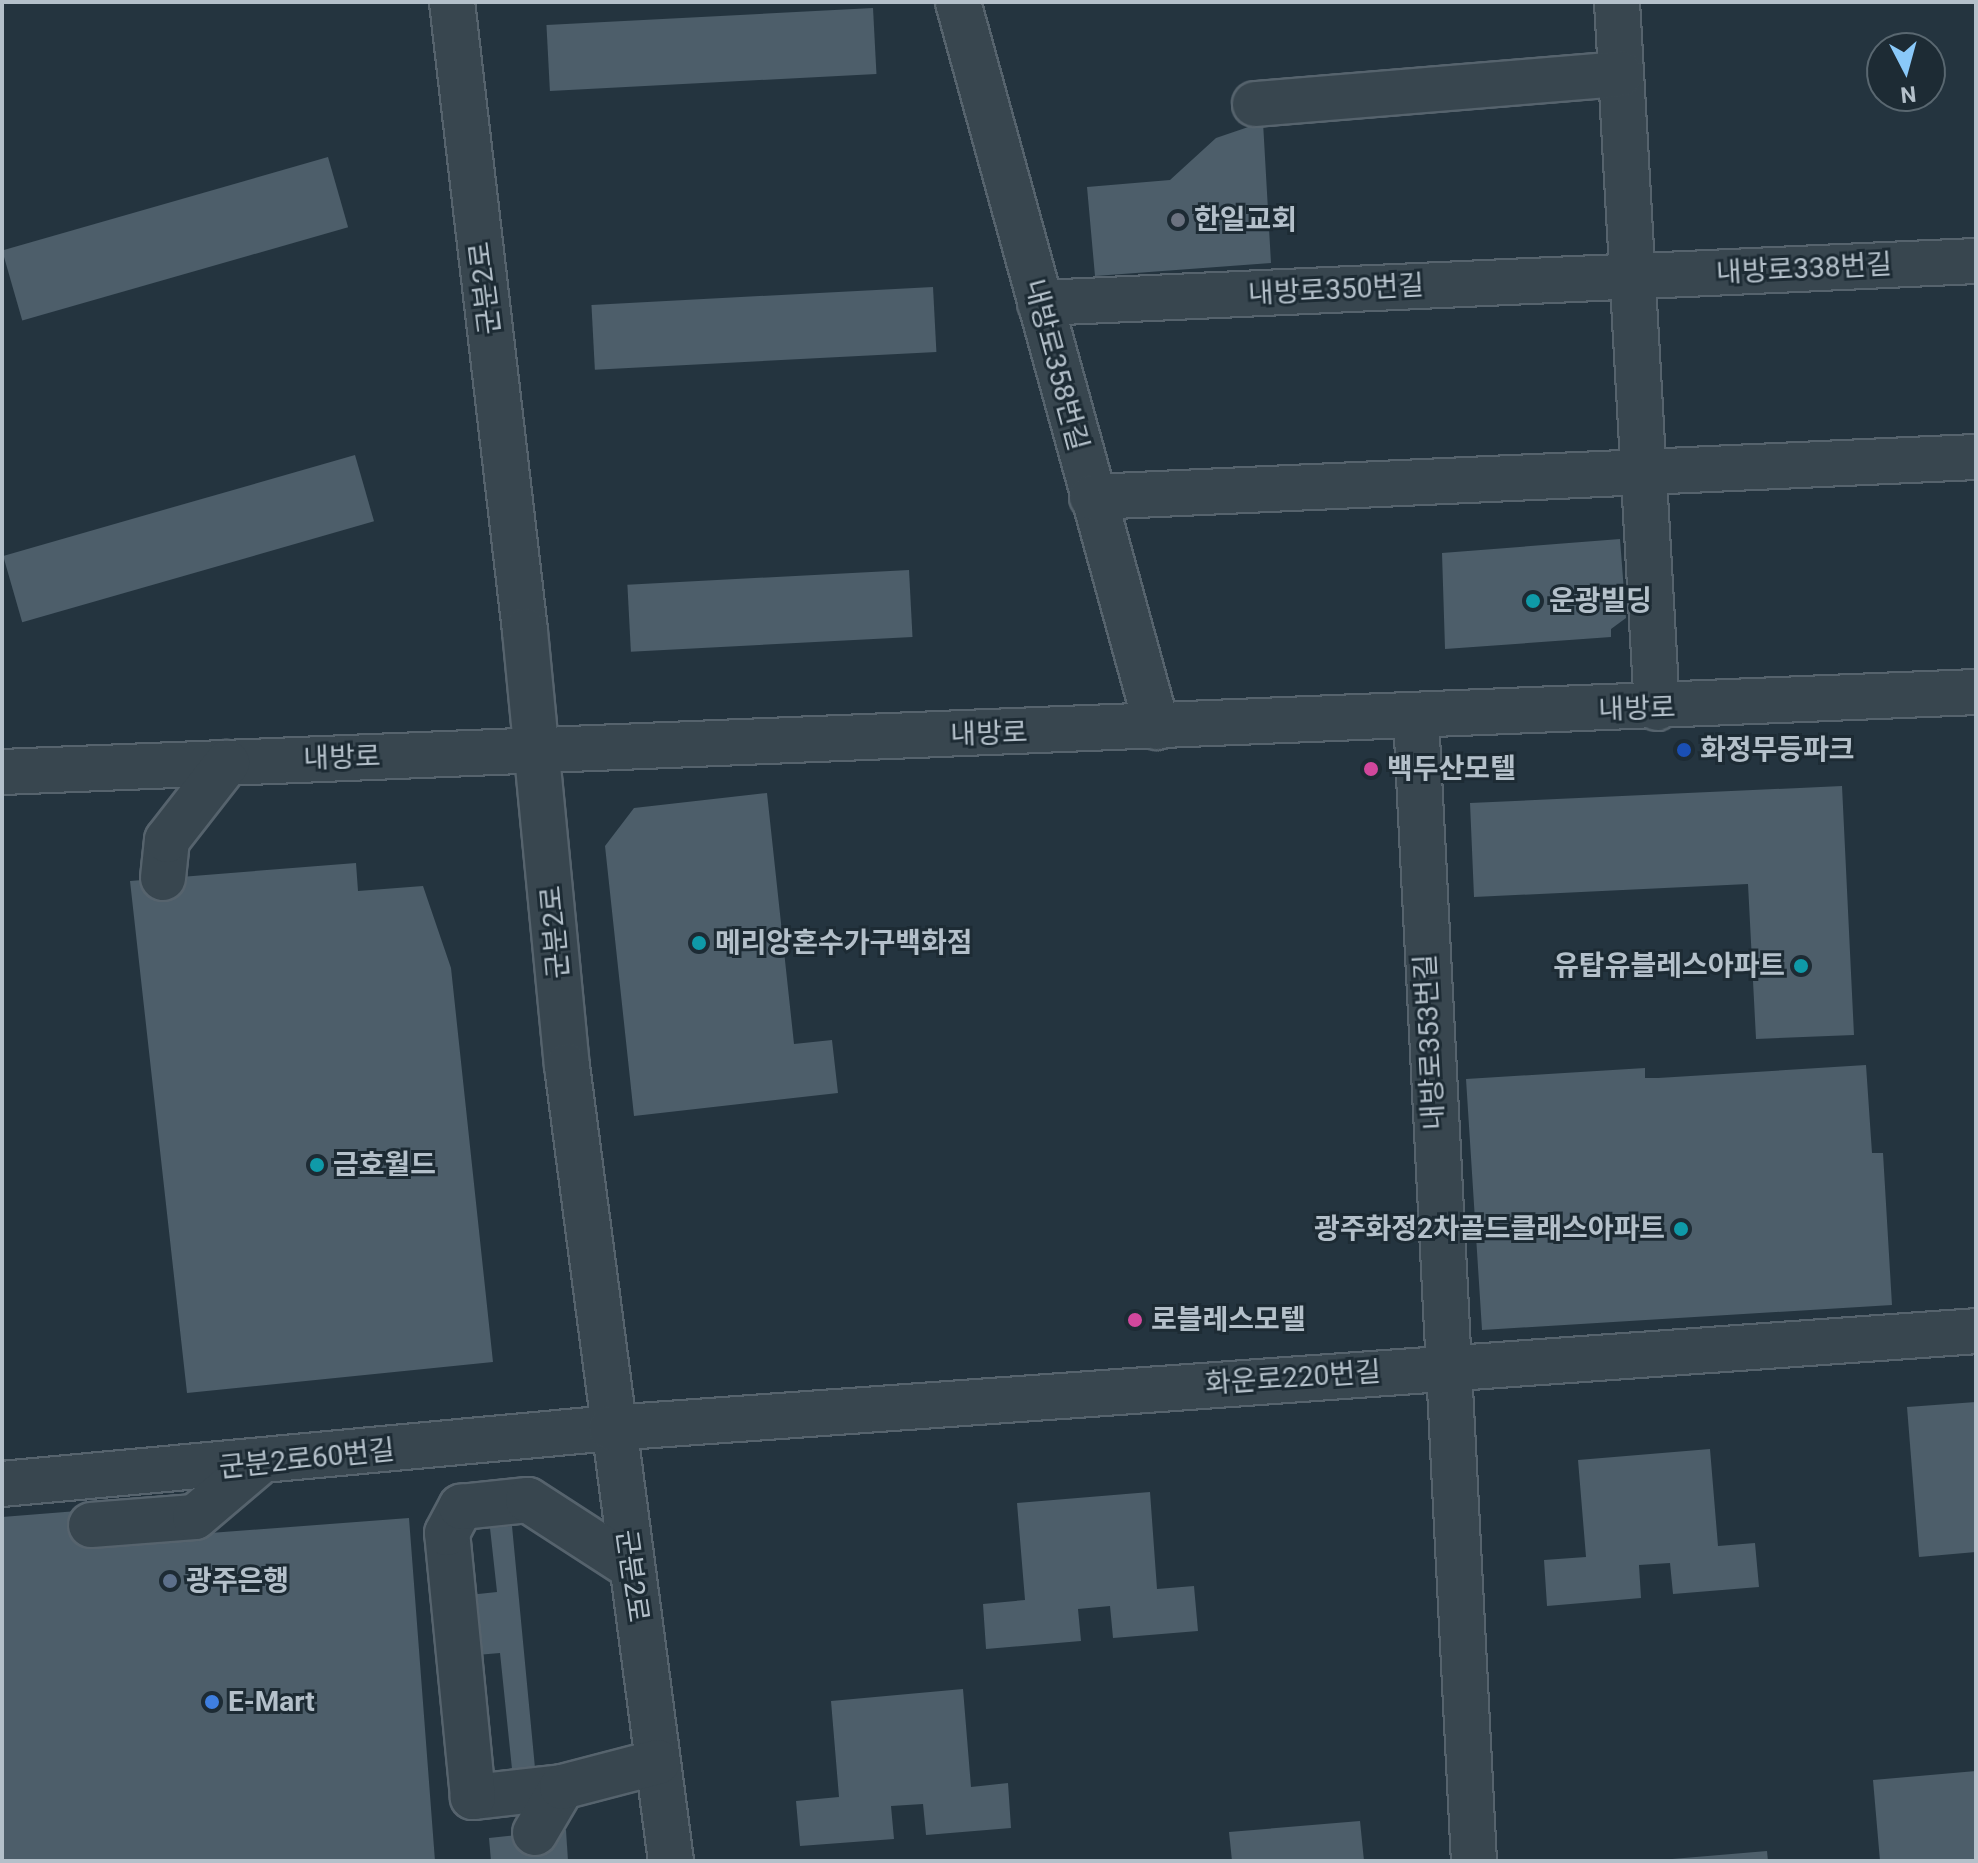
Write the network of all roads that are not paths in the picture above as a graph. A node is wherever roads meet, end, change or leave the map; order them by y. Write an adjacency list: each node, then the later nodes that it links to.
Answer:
1 (452, 2): 16 (street, 군분2로)
2 (958, 2): 8 (street, 내방로358번길)
3 (1617, 2): 4 (street)
4 (1621, 74): 5 (street); 7 (street)
5 (1255, 104)
6 (1976, 261): 7 (street, 내방로338번길)
7 (1633, 277): 8 (street, 내방로350번길); 10 (street)
8 (1040, 303): 11 (street, 내방로358번길)
9 (1976, 457): 10 (street)
10 (1644, 475): 11 (street); 13 (street)
11 (1092, 497): 15 (street, 내방로358번길)
12 (1976, 692): 13 (street, 내방로)
13 (1657, 708): 14 (street, 내방로)
14 (1416, 717): 15 (street, 내방로); 21 (street, 내방로353번길)
15 (1157, 727): 16 (street, 내방로)
16 (538, 751): 17 (street, 내방로); 22 (street, 군분2로)
17 (227, 763): 18 (street, 내방로); 19 (street)
18 (2, 772)
19 (163, 878)
20 (1976, 1331): 21 (street, 화운로220번길)
21 (1445, 1367): 22 (street, 화운로220번길); 31 (street, 내방로353번길)
22 (611, 1428): 23 (street, 군분2로60번길); 26 (street, 군분2로)
23 (256, 1465): 24 (street, 군분2로60번길); 25 (street)
24 (2, 1484)
25 (91, 1525)
26 (630, 1566): 27 (street, 군분2로); 28 (street)
27 (658, 1762): 28 (street); 30 (street, 군분2로)
28 (562, 1787): 29 (street)
29 (535, 1833)
30 (671, 1861)
31 (1474, 1861)

